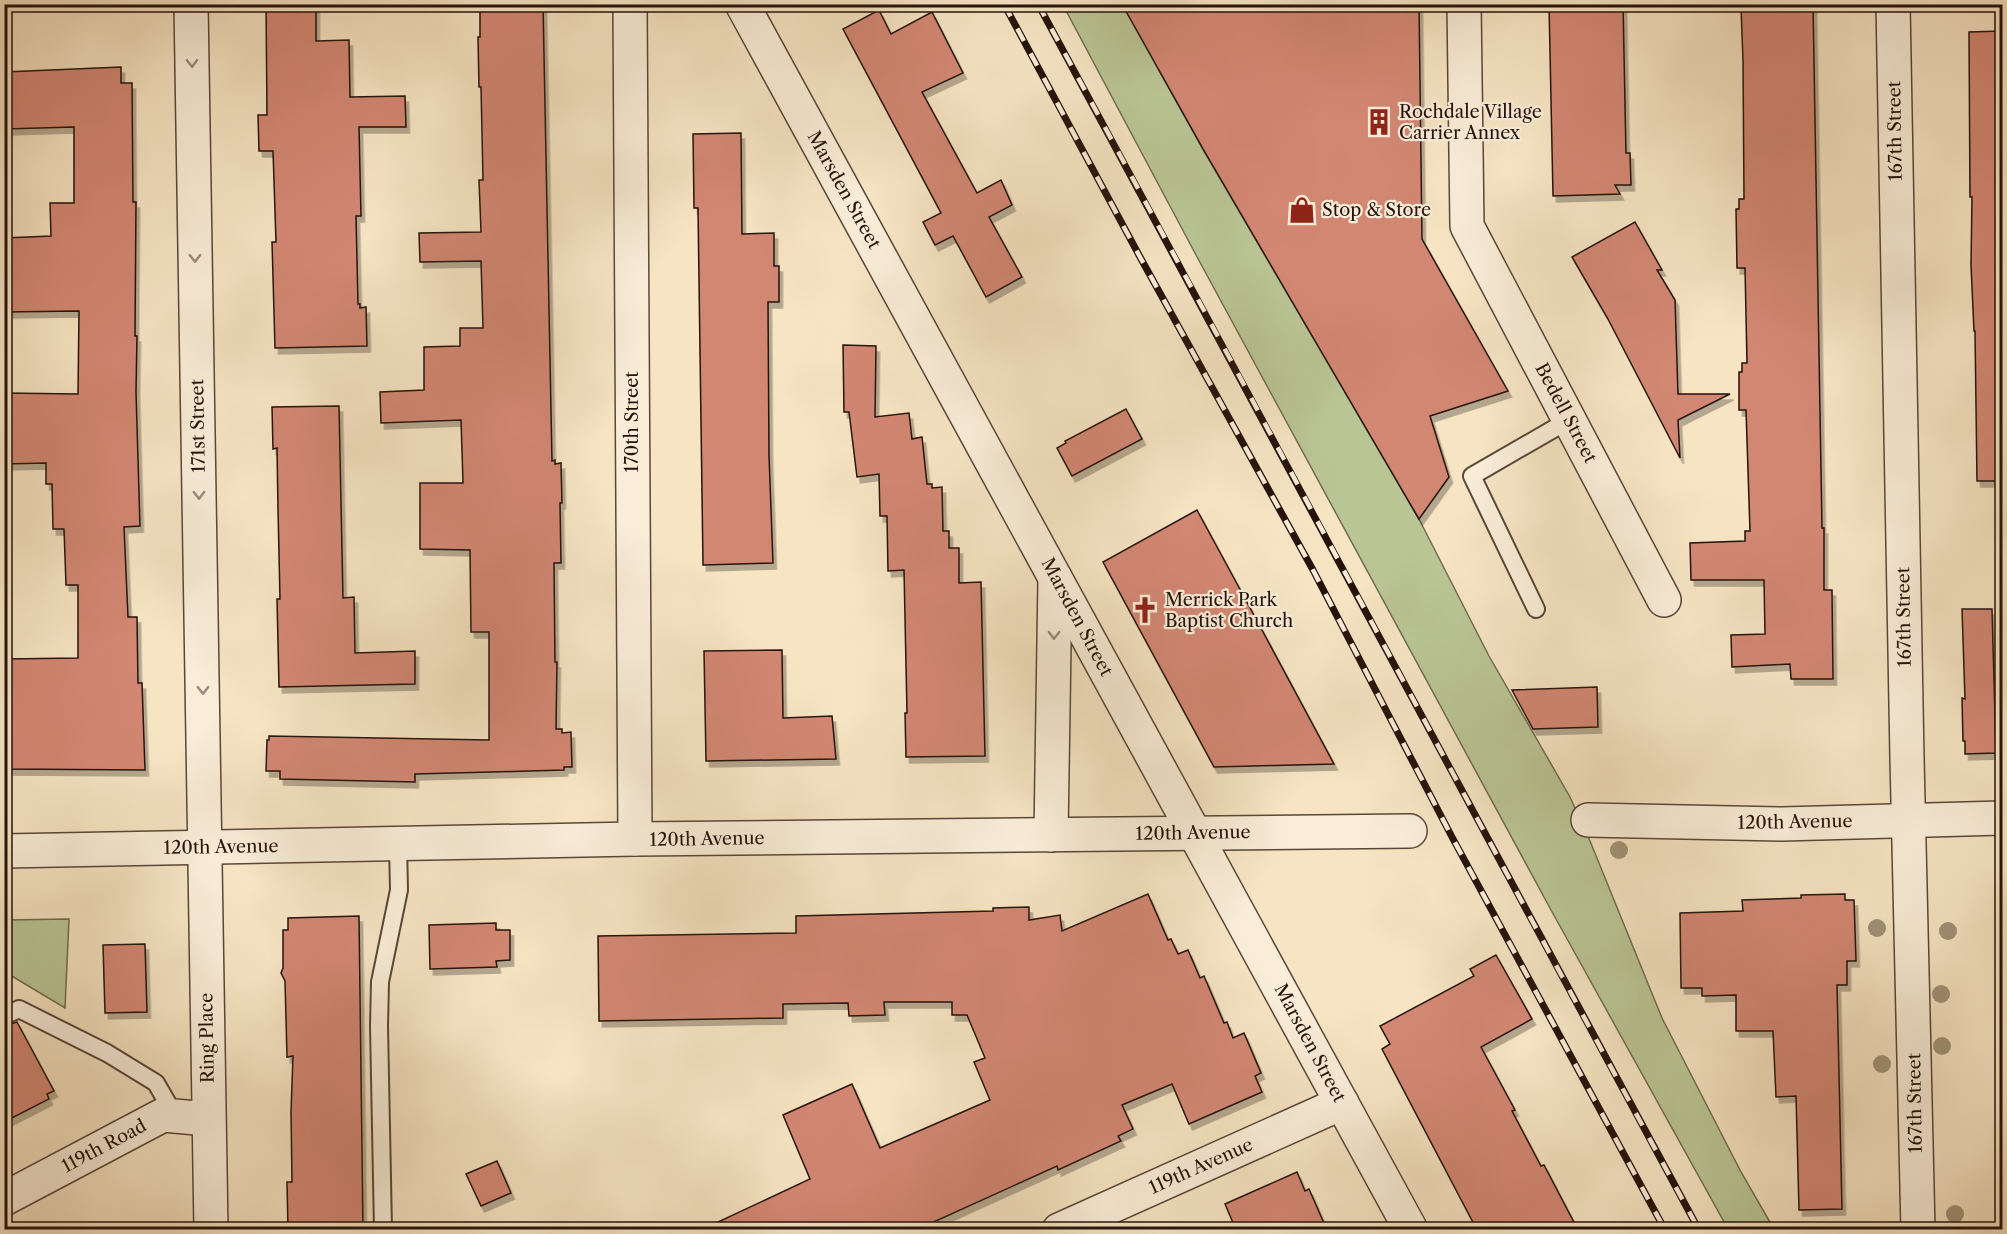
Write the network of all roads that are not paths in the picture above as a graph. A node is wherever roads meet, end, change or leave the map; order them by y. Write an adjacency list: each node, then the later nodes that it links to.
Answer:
1 (191, 4): 18 (street, 171st Street, one-way to 18)
2 (630, 4): 16 (street, 170th Street)
3 (742, 4): 7 (street, Marsden Street)
4 (1464, 4): 6 (street, Bedell Street)
5 (1893, 4): 12 (street, 167th Street)
6 (1569, 420): 8 (street, Bedell Street); 9 (lane)
7 (1055, 576): 14 (street, Marsden Street); 15 (street, one-way to 15)
8 (1664, 600)
9 (1536, 609)
10 (2002, 818): 12 (street, 120th Avenue)
11 (1588, 820): 12 (street, 120th Avenue)
12 (1908, 820): 29 (street, 167th Street)
13 (1410, 831): 14 (street, 120th Avenue)
14 (1196, 833): 15 (street, 120th Avenue); 21 (street, Marsden Street)
15 (1051, 835): 16 (street, 120th Avenue)
16 (635, 839): 17 (street, 120th Avenue)
17 (398, 844): 18 (street, 120th Avenue); 26 (lane)
18 (205, 847): 19 (street, 120th Avenue); 23 (street, Ring Place)
19 (4, 851)
20 (4, 1017): 22 (lane)
21 (1342, 1103): 27 (street, 119th Avenue); 28 (street, Marsden Street)
22 (175, 1116): 23 (street, 119th Road); 24 (street, 119th Road)
23 (208, 1119): 25 (street, Ring Place)
24 (4, 1199)
25 (211, 1230)
26 (383, 1230)
27 (1059, 1230)
28 (1411, 1230)
29 (1918, 1230)

